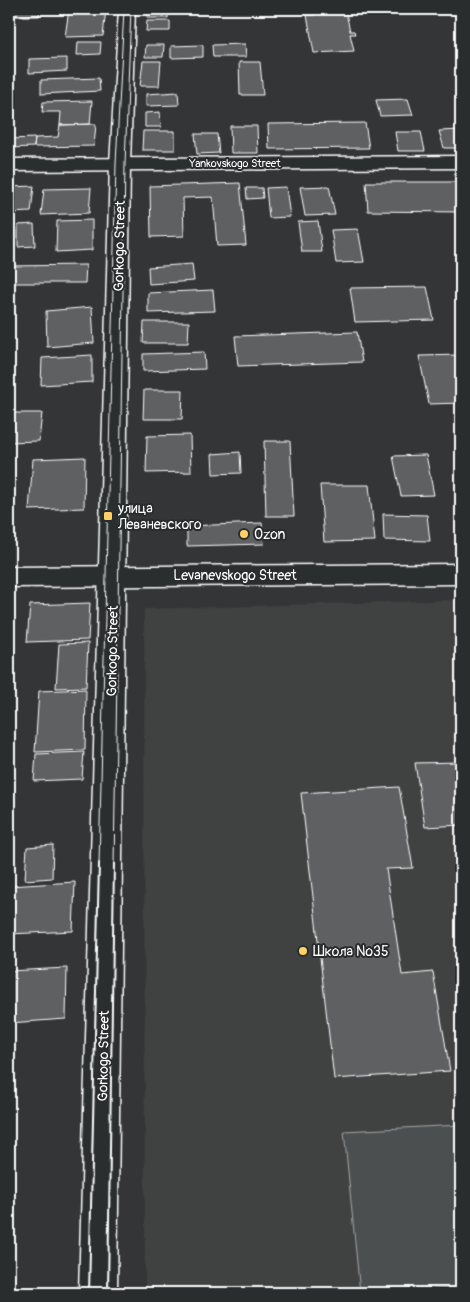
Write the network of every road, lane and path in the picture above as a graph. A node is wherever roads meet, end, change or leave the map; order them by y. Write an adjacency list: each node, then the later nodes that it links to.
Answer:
1 (127, 9): 3 (street, Gorkogo Street)
2 (461, 162): 3 (street, Yankovskogo Street)
3 (120, 164): 4 (street, Yankovskogo Street); 6 (street, Gorkogo Street)
4 (9, 165)
5 (461, 574): 6 (street, Levanevskogo Street)
6 (113, 575): 7 (street, Levanevskogo Street); 8 (street, Gorkogo Street)
7 (9, 577)
8 (98, 1293)

